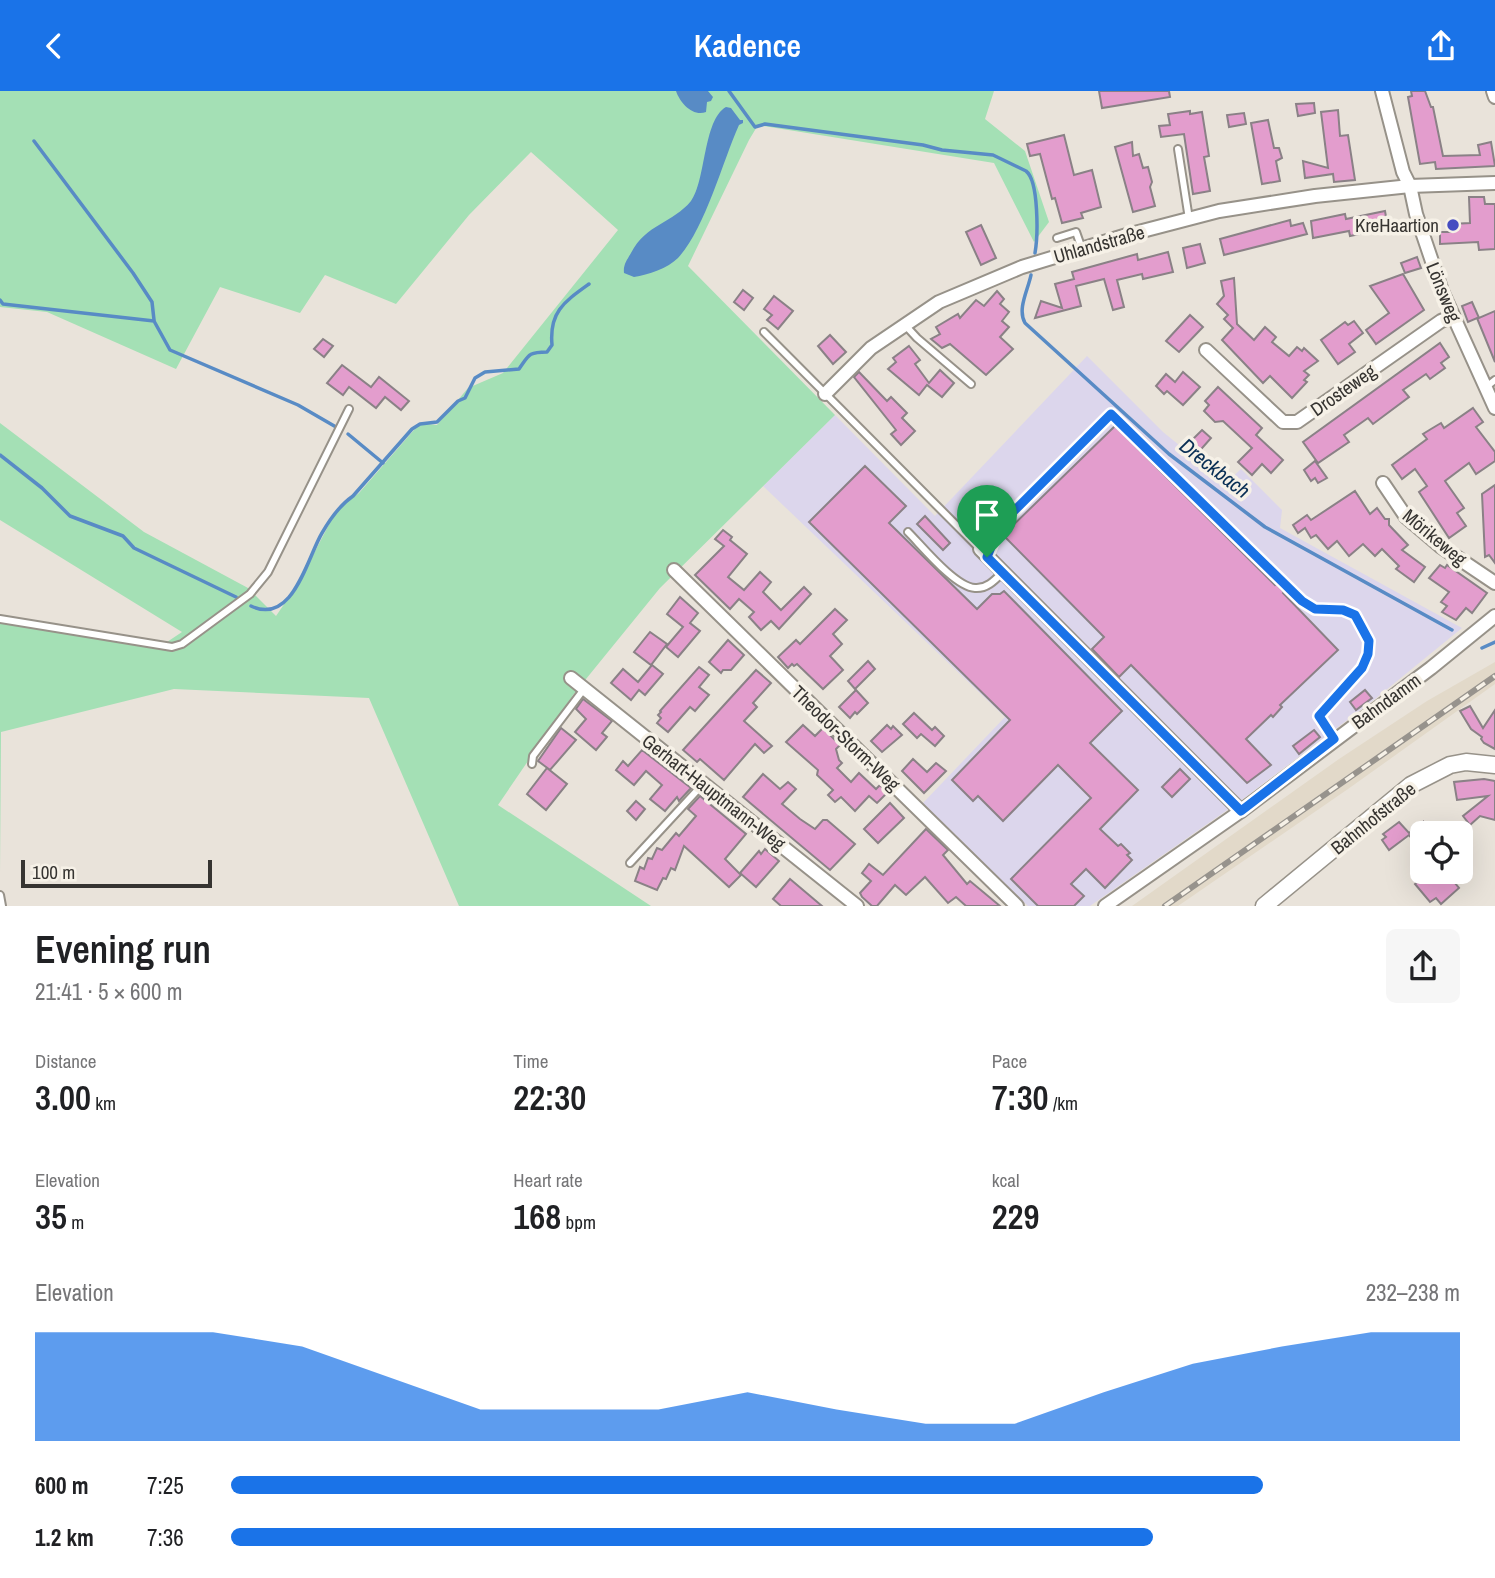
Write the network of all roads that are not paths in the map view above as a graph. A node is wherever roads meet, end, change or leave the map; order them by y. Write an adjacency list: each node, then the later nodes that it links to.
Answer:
1 (1382, 91): 6 (street, Lönsweg)
2 (1493, 91): 3 (street)
3 (1495, 97)
4 (1178, 149): 7 (lane)
5 (1495, 183): 6 (street, Uhlandstraße)
6 (1410, 186): 7 (street, Uhlandstraße); 10 (street, Lönsweg)
7 (1189, 219): 9 (street, Uhlandstraße)
8 (1057, 238): 9 (lane)
9 (1082, 249): 11 (street, Uhlandstraße)
10 (1453, 316): 13 (street, Drosteweg); 15 (street, Lönsweg)
11 (905, 325): 14 (lane); 16 (street, Uhlandstraße)
12 (764, 332): 16 (lane)
13 (1206, 350)
14 (971, 384)
15 (1490, 384): 17 (street, Lönsweg)
16 (825, 394): 21 (lane)
17 (1495, 408)
18 (349, 409): 26 (lane)
19 (1383, 483): 24 (street, Mörikeweg)
20 (908, 531): 23 (lane)
21 (984, 553): 23 (street); 29 (lane)
22 (674, 570): 38 (street, Theodor-Storm-Weg)
23 (1003, 572): 33 (street)
24 (1495, 583)
25 (1495, 616): 29 (street, Bahndamm)
26 (0, 619)
27 (570, 678): 28 (street, Gerhart-Hauptmann-Weg)
28 (584, 689): 30 (lane); 32 (street, Gerhart-Hauptmann-Weg)
29 (1334, 739): 33 (street, Bahndamm)
30 (532, 764)
31 (1495, 765): 40 (street, Bahnhofstraße)
32 (703, 784): 34 (lane); 37 (street, Gerhart-Hauptmann-Weg)
33 (1241, 811): 39 (street, Bahndamm)
34 (631, 863)
35 (0, 895): 36 (lane)
36 (2, 906)
37 (857, 906)
38 (1017, 906)
39 (1105, 906)
40 (1264, 906)

